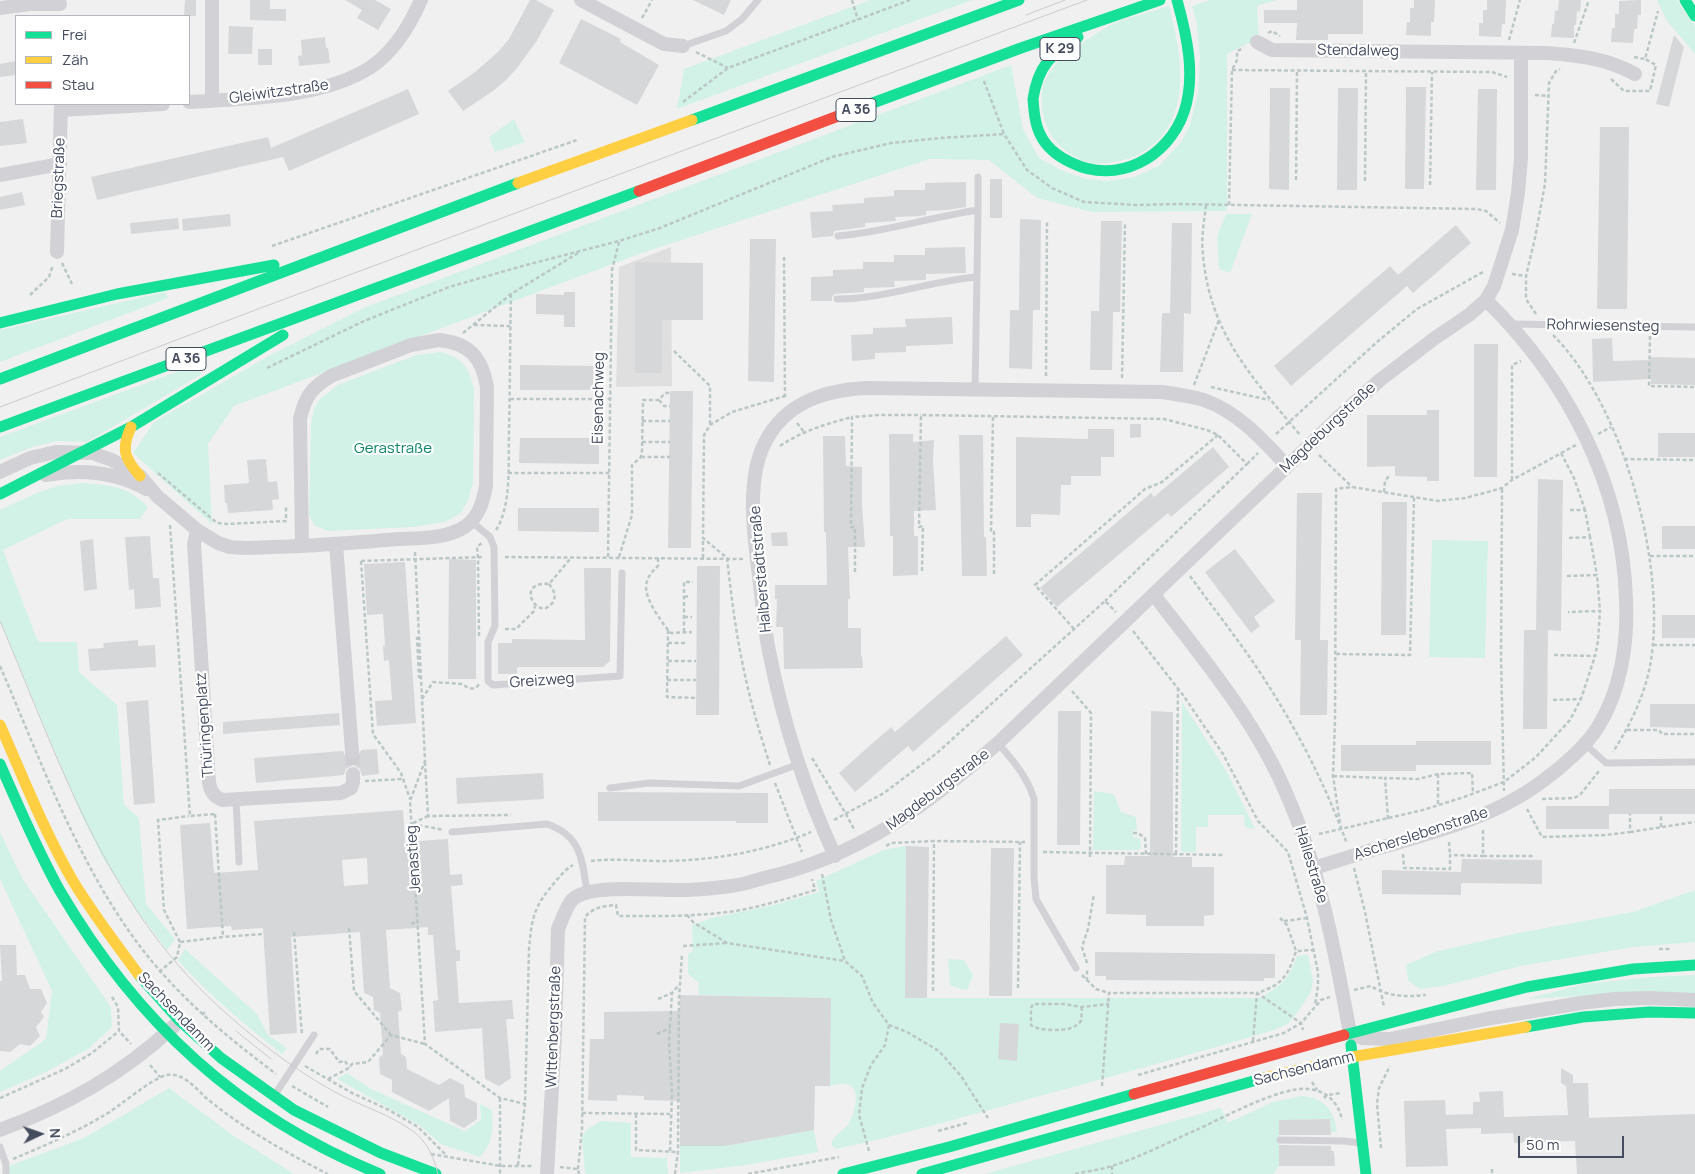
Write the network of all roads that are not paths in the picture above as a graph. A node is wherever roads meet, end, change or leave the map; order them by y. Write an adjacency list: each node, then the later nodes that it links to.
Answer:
1 (212, 0): 17 (street)
2 (421, 0): 17 (street, Gleiwitzstraße)
3 (580, 0): 14 (street)
4 (758, 0): 14 (lane)
5 (1019, 0): 27 (main road)
6 (1160, 0): 12 (main road)
7 (1176, 0): 12 (main road, K 29)
8 (1685, 0): 11 (main road)
9 (60, 7): 10 (street)
10 (0, 8)
11 (1695, 16)
12 (1109, 17): 29 (main road, A 36)
13 (1257, 42): 15 (street, Stendalweg)
14 (683, 46)
15 (1521, 53): 16 (street, Stendalweg); 31 (street, Magdeburgstraße)
16 (1635, 74)
17 (212, 101): 18 (street, Gleiwitzstraße)
18 (190, 102)
19 (129, 105): 20 (street)
20 (61, 107): 21 (street, Briegstraße)
21 (60, 164): 22 (street); 26 (street, Briegstraße)
22 (0, 175)
23 (978, 177): 24 (lane)
24 (978, 210): 25 (lane); 28 (lane)
25 (838, 236)
26 (57, 252)
27 (323, 257): 32 (main road); 35 (main road)
28 (977, 277): 30 (lane); 36 (lane)
29 (372, 292): 37 (main road, A 36); 38 (main road)
30 (837, 299)
31 (1486, 300): 33 (street, Ascherslebenstraße); 40 (street, Magdeburgstraße)
32 (0, 322)
33 (1511, 324): 34 (lane, Rohrwiesensteg); 54 (street, Ascherslebenstraße)
34 (1695, 327)
35 (0, 379)
36 (975, 389): 40 (street, Halberstadtstraße); 56 (street, Halberstadtstraße)
37 (0, 427)
38 (131, 427): 39 (main road); 43 (main road)
39 (84, 452): 41 (street); 42 (main road); 43 (street)
40 (1288, 466): 51 (street, Magdeburgstraße)
41 (0, 472)
42 (38, 476): 44 (main road); 45 (street)
43 (140, 476): 45 (street)
44 (0, 494)
45 (157, 496): 47 (street)
46 (471, 521): 48 (street); 49 (street); 50 (lane, Greizweg)
47 (197, 530): 49 (street); 61 (street, Thüringenplatz)
48 (336, 544): 49 (street); 55 (street)
49 (302, 546)
50 (622, 573)
51 (1154, 595): 53 (street, Magdeburgstraße); 65 (street, Hallestraße)
52 (0, 725): 71 (main road, Sachsendamm)
53 (998, 743): 63 (street, Magdeburgstraße); 68 (lane, Magdeburgstraße)
54 (1585, 744): 57 (lane); 65 (street, Ascherslebenstraße)
55 (352, 750)
56 (805, 760): 60 (lane); 63 (street, Halberstadtstraße)
57 (1695, 762)
58 (0, 764): 72 (main road, Sachsendamm)
59 (353, 778): 61 (street)
60 (610, 788)
61 (229, 799): 64 (lane)
62 (452, 832): 66 (lane)
63 (835, 856): 66 (street, Magdeburgstraße)
64 (239, 862)
65 (1314, 868): 73 (street, Hallestraße)
66 (587, 892): 81 (street, Wittenbergstraße)
67 (1695, 965): 73 (main road, Sachsendamm)
68 (1076, 968)
69 (1695, 1000): 73 (street, Sachsendamm)
70 (1695, 1013): 75 (main road, Sachsendamm)
71 (180, 1021): 72 (street); 76 (main road, Sachsendamm)
72 (167, 1033): 77 (street); 83 (main road, Sachsendamm)
73 (1350, 1034): 75 (main road, Hallestraße); 85 (main road, Sachsendamm)
74 (314, 1035): 76 (lane)
75 (1352, 1057): 79 (main road, Hallestraße); 86 (main road, Sachsendamm)
76 (274, 1096): 84 (main road, Sachsendamm)
77 (0, 1130)
78 (1280, 1140): 79 (lane)
79 (1363, 1144): 87 (main road, Hallestraße)
80 (0, 1147): 82 (lane)
81 (547, 1171)
82 (6, 1174)
83 (380, 1174)
84 (436, 1174)
85 (843, 1174)
86 (922, 1174)
87 (1366, 1174)

